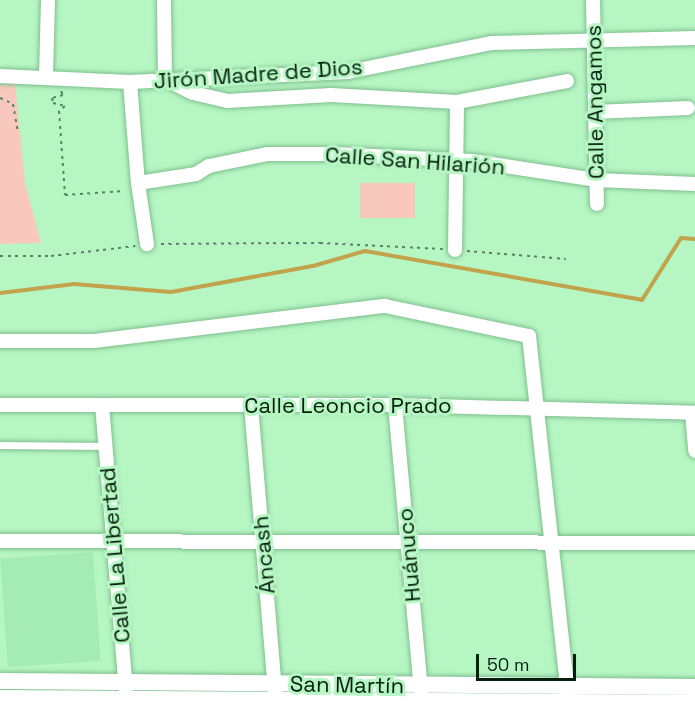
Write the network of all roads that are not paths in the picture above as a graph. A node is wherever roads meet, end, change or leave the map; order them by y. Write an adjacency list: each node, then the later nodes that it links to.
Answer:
1 (48, 0): 7 (street)
2 (164, 0): 8 (street)
3 (593, 0): 5 (street, Calle Angamos)
4 (695, 38): 5 (street, Jirón Madre de Dios)
5 (594, 41): 8 (street, Jirón Madre de Dios); 13 (street, Calle Angamos)
6 (0, 76): 7 (street, Jirón Madre de Dios)
7 (50, 77): 10 (street, Jirón Madre de Dios)
8 (165, 80): 10 (street, Jirón Madre de Dios); 11 (street)
9 (567, 81): 11 (street)
10 (130, 82): 17 (street)
11 (457, 102): 14 (street)
12 (687, 108): 13 (street)
13 (595, 112): 15 (street, Calle Angamos)
14 (455, 160): 15 (street, Calle San Hilarión); 17 (street, Calle San Hilarión); 20 (street)
15 (596, 180): 16 (street, Calle San Hilarión); 18 (street, Calle Angamos)
16 (695, 184)
17 (138, 186): 19 (street)
18 (597, 204)
19 (147, 244)
20 (454, 250)
21 (0, 341): 26 (street)
22 (0, 405): 23 (street, Calle Leoncio Prado)
23 (102, 405): 24 (street, Calle Leoncio Prado); 29 (street, Calle La Libertad)
24 (251, 405): 25 (street, Calle Leoncio Prado); 33 (street, Áncash)
25 (395, 405): 26 (street, Calle Leoncio Prado); 34 (street, Huánuco)
26 (536, 407): 27 (street, Calle Leoncio Prado); 35 (street)
27 (693, 413): 30 (street)
28 (0, 445): 29 (lane)
29 (106, 446): 32 (street, Calle La Libertad)
30 (695, 451)
31 (0, 541): 32 (street)
32 (116, 541): 33 (street); 38 (street, Calle La Libertad)
33 (263, 542): 34 (street); 42 (street, Áncash)
34 (408, 542): 35 (street); 43 (street, Huánuco)
35 (550, 543): 36 (street); 45 (street)
36 (695, 543)
37 (0, 681): 38 (street, San Martín)
38 (125, 682): 40 (street, San Martín); 46 (street, Calle La Libertad)
39 (695, 687): 41 (street, San Martín)
40 (198, 691): 42 (street, San Martín); 46 (street, San Martín)
41 (625, 695): 45 (street, San Martín); 47 (street, San Martín)
42 (275, 696): 43 (street, San Martín)
43 (422, 697): 45 (street, San Martín)
44 (0, 698): 46 (street, San Martín)
45 (568, 698)
46 (127, 702)
47 (695, 703)

